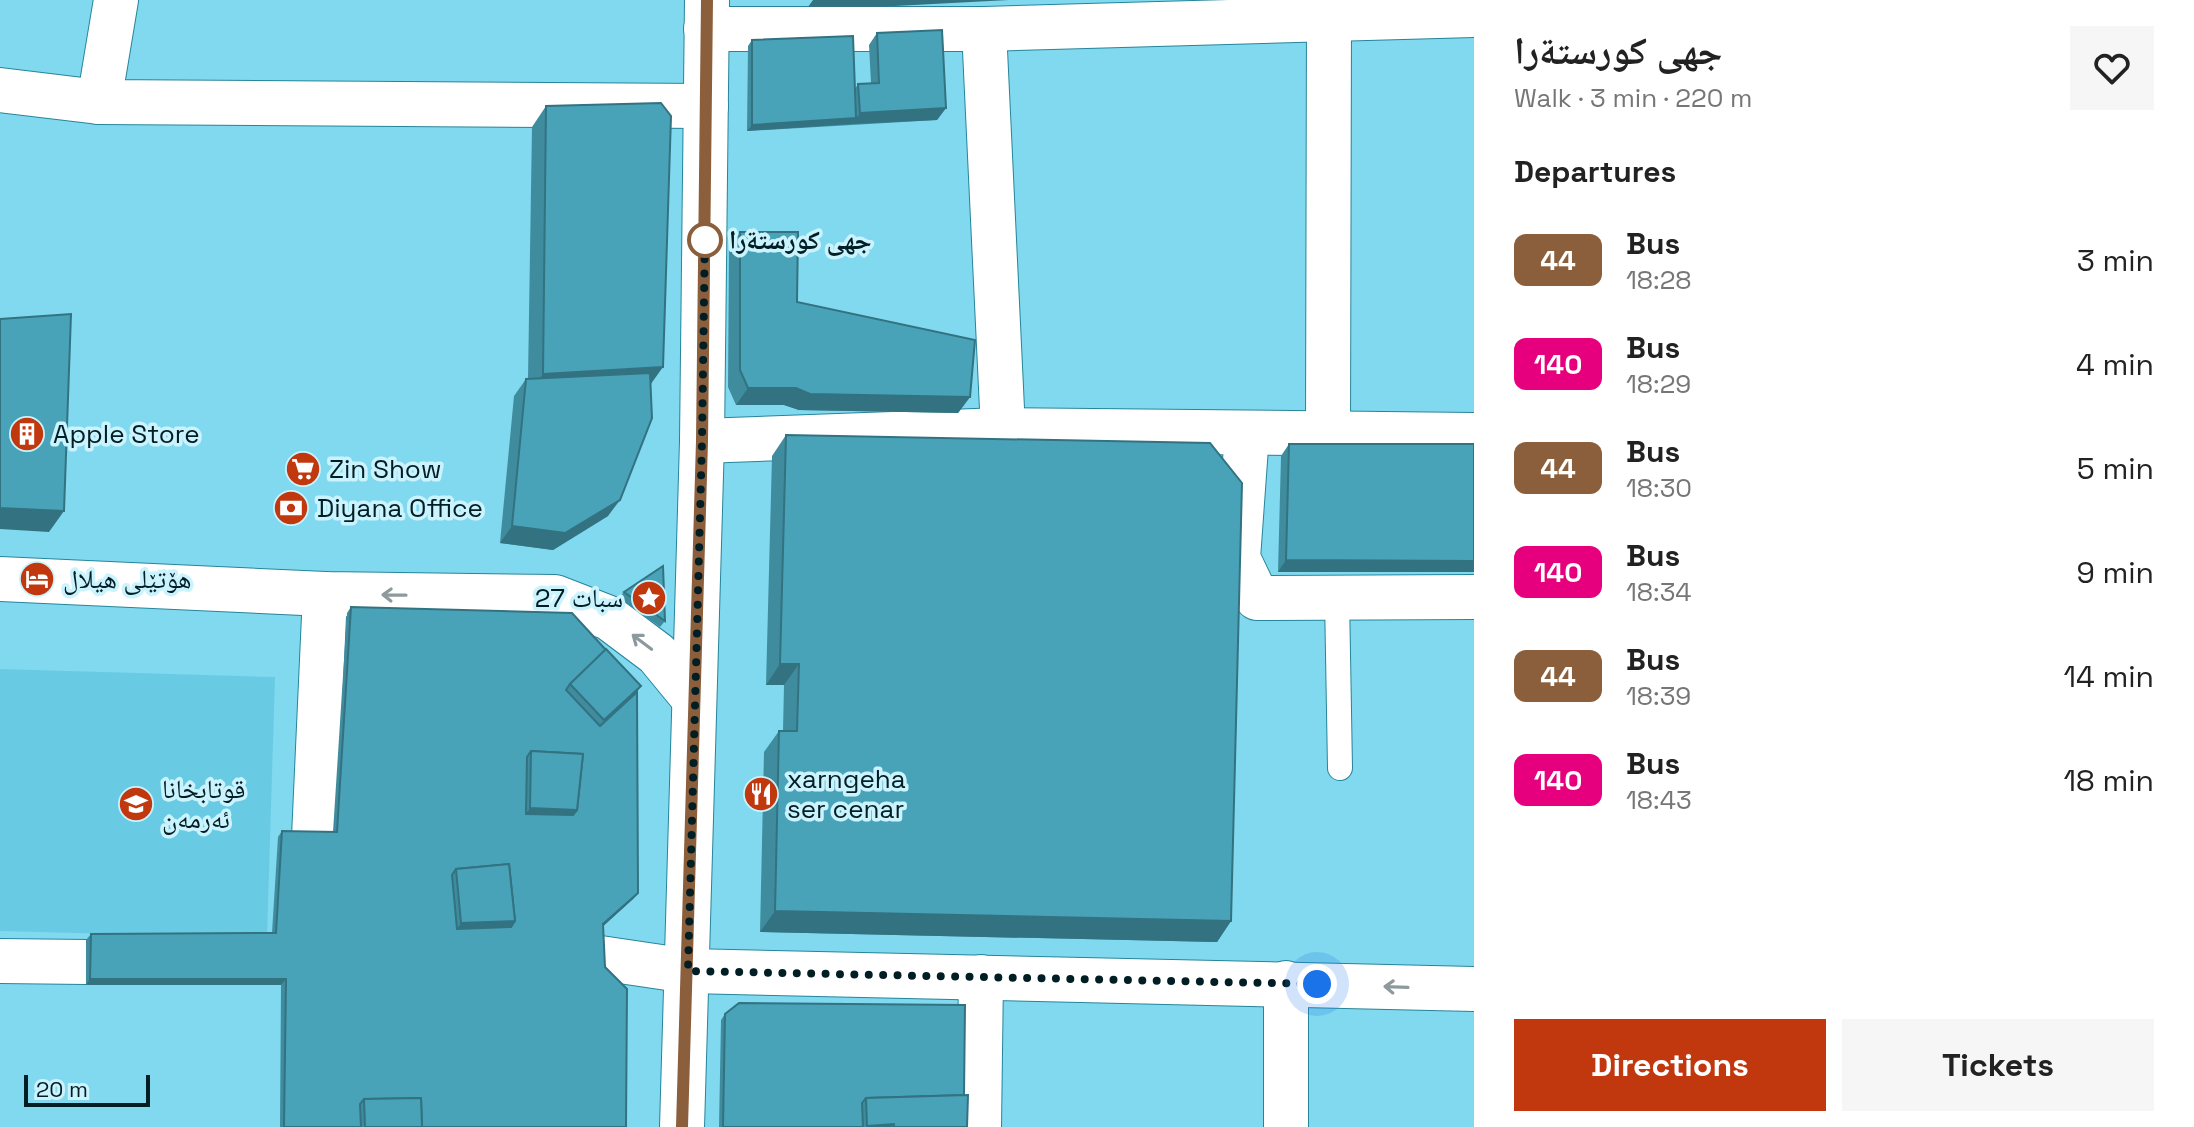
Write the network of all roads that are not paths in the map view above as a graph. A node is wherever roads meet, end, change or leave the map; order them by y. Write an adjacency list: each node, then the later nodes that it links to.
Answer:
1 (116, 0): 7 (street)
2 (706, 14): 5 (street); 8 (street)
3 (1474, 15): 4 (street)
4 (1329, 18): 5 (street); 11 (street)
5 (984, 29): 9 (street)
6 (0, 90): 7 (street)
7 (99, 102): 8 (street)
8 (706, 106): 13 (street)
9 (1003, 430): 10 (street); 13 (street)
10 (1247, 433): 11 (street); 16 (street)
11 (1328, 433): 12 (street)
12 (1474, 435)
13 (702, 441): 18 (street)
14 (0, 579): 15 (street)
15 (325, 594): 18 (street, one-way to 15); 20 (street)
16 (1337, 597): 17 (street); 19 (lane)
17 (1474, 597)
18 (694, 699): 24 (street)
19 (1340, 768)
20 (314, 837)
21 (600, 958): 24 (street)
22 (0, 961): 23 (street)
23 (87, 962)
24 (688, 971): 25 (street); 28 (street)
25 (981, 977): 26 (street); 29 (street)
26 (1286, 983): 27 (street, one-way to 26); 30 (street)
27 (1474, 989)
28 (682, 1127)
29 (979, 1127)
30 (1286, 1127)

